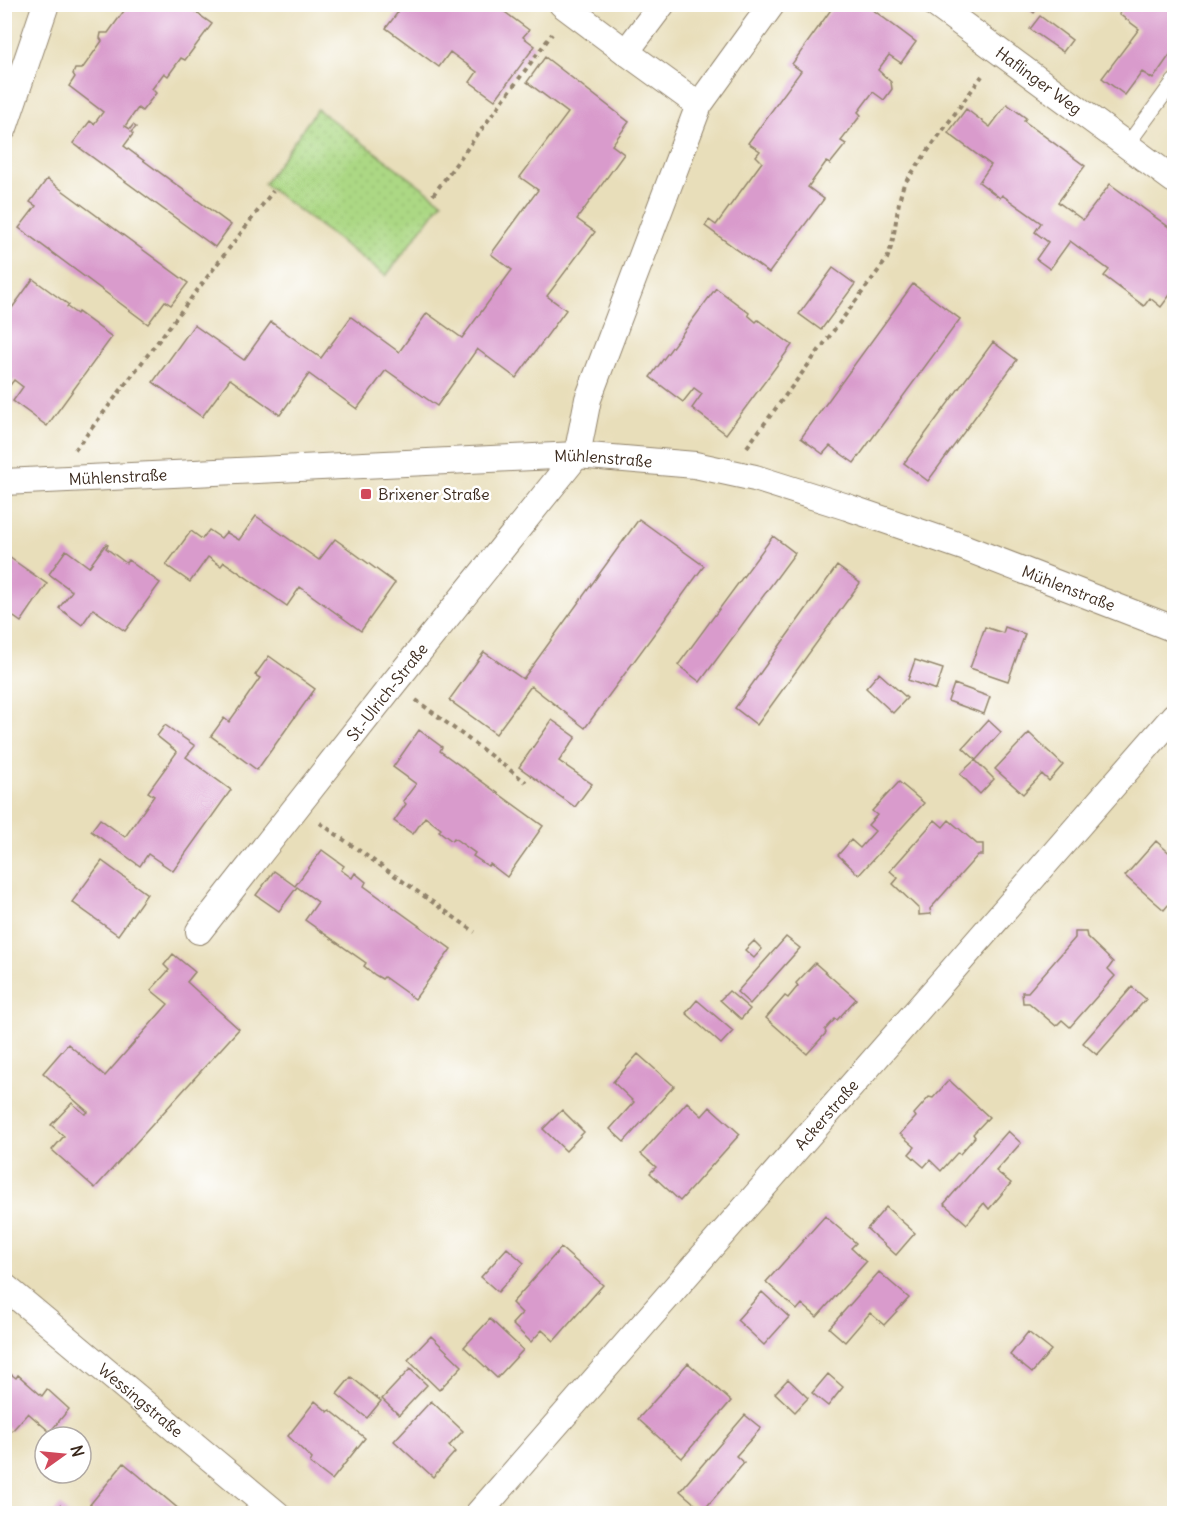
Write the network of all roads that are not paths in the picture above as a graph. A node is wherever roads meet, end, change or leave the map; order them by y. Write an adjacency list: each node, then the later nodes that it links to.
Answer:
1 (46, 4): 9 (street)
2 (662, 4): 6 (street)
3 (772, 4): 8 (street)
4 (566, 7): 6 (street)
5 (947, 8): 10 (street, Haflinger Weg)
6 (626, 52): 8 (street)
7 (1174, 81): 10 (lane)
8 (699, 105): 12 (street)
9 (4, 128)
10 (1127, 145): 11 (street, Haflinger Weg)
11 (1174, 180)
12 (577, 455): 13 (street, Mühlenstraße); 14 (street, Mühlenstraße); 16 (street, St.-Ulrich-Straße)
13 (4, 482)
14 (1174, 629)
15 (1174, 716): 19 (street, Ackerstraße)
16 (199, 932)
17 (4, 1286): 18 (street, Wessingstraße)
18 (277, 1514)
19 (478, 1514)

